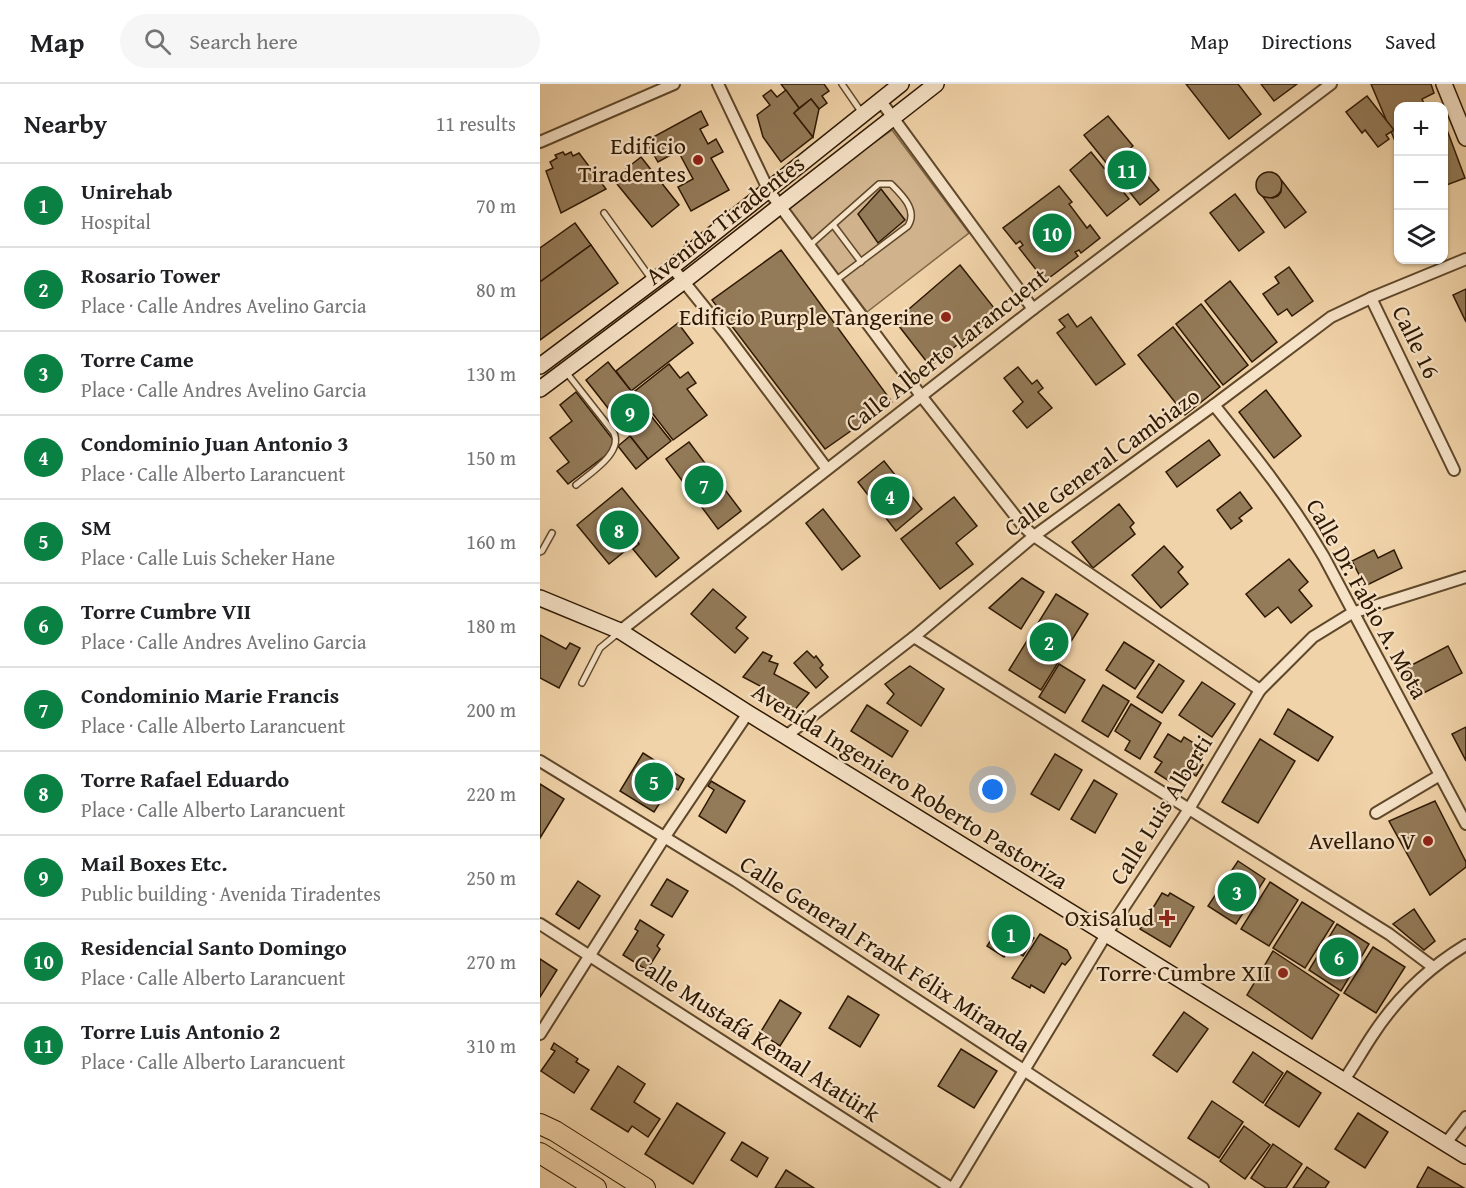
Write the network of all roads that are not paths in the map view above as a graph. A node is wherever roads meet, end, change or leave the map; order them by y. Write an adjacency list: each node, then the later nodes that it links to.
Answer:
1 (674, 84): 12 (street)
2 (718, 84): 13 (street)
3 (842, 84): 9 (lane)
4 (901, 84): 8 (street, Avenida Tiradentes)
5 (936, 84): 10 (street, Avenida Tiradentes)
6 (1330, 84): 25 (street, Calle Alberto Larancuent)
7 (1444, 84): 11 (street)
8 (880, 100): 9 (street, Avenida Tiradentes); 10 (street)
9 (863, 114): 13 (street, Avenida Tiradentes)
10 (892, 117): 14 (street, Avenida Tiradentes); 25 (street)
11 (1466, 138)
12 (540, 142)
13 (769, 191): 14 (street); 20 (street, Avenida Tiradentes)
14 (780, 206): 17 (street); 22 (street, Avenida Tiradentes)
15 (604, 213): 21 (lane)
16 (834, 226): 17 (lane); 19 (lane); 19 (lane)
17 (809, 246): 23 (street)
18 (1466, 258): 24 (street, Calle General Cambiazo)
19 (861, 262): 23 (lane)
20 (672, 267): 21 (street, Avenida Tiradentes); 22 (street)
21 (653, 281): 26 (street, Avenida Tiradentes)
22 (684, 281): 27 (street, Avenida Tiradentes); 31 (street)
23 (835, 281): 29 (street)
24 (1371, 297): 30 (street, Calle General Cambiazo); 32 (street, Calle 16)
25 (1033, 309): 29 (street, Calle Alberto Larancuent)
26 (540, 366)
27 (565, 370): 28 (street, Avenida Tiradentes); 33 (lane)
28 (540, 389)
29 (922, 397): 31 (street, Calle Alberto Larancuent); 35 (street)
30 (1214, 405): 35 (street, Calle General Cambiazo); 39 (street, Calle Dr. Fabio A. Mota)
31 (827, 469): 40 (street, Calle Alberto Larancuent)
32 (1454, 470)
33 (576, 485)
34 (552, 533): 36 (lane)
35 (1034, 536): 41 (street, Calle General Cambiazo); 43 (street)
36 (540, 552)
37 (1466, 577): 39 (street, Calle Luis Alberti)
38 (540, 598): 40 (street, Avenida Ingeniero Roberto Pastoriza)
39 (1352, 613): 43 (street, Calle Luis Alberti); 47 (street, Calle Dr. Fabio A. Mota)
40 (620, 631): 42 (lane); 44 (street, Avenida Ingeniero Roberto Pastoriza)
41 (914, 637): 45 (street, Calle General Cambiazo); 48 (street)
42 (582, 682)
43 (1260, 690): 48 (street, Calle Luis Alberti)
44 (748, 713): 45 (street, Avenida Ingeniero Roberto Pastoriza); 51 (street)
45 (786, 736): 53 (street, Avenida Ingeniero Roberto Pastoriza)
46 (540, 761): 51 (street, Calle General Frank Félix Miranda)
47 (1440, 775): 49 (street); 50 (street, Calle Dr. Fabio A. Mota)
48 (1189, 809): 53 (street, Calle Luis Alberti); 56 (street)
49 (1376, 813)
50 (1466, 824)
51 (664, 838): 55 (street); 58 (street, Calle General Frank Félix Miranda)
52 (540, 924): 55 (street, Calle Mustafá Kemal Atatürk)
53 (1107, 933): 58 (street, Calle Luis Alberti); 59 (street, Avenida Ingeniero Roberto Pastoriza)
54 (1466, 945): 56 (street)
55 (590, 956): 57 (street); 67 (street, Calle Mustafá Kemal Atatürk)
56 (1433, 967): 59 (street)
57 (540, 1034)
58 (1025, 1071): 67 (street, Calle Luis Alberti); 68 (street, Calle General Frank Félix Miranda)
59 (1344, 1080): 62 (street, Avenida Ingeniero Roberto Pastoriza)
60 (1466, 1117): 62 (street)
61 (540, 1124): 66 (highway)
62 (1446, 1143): 64 (street, Avenida Ingeniero Roberto Pastoriza)
63 (540, 1153): 65 (highway)
64 (1466, 1156)
65 (596, 1188)
66 (645, 1188)
67 (952, 1188)
68 (1203, 1188)

